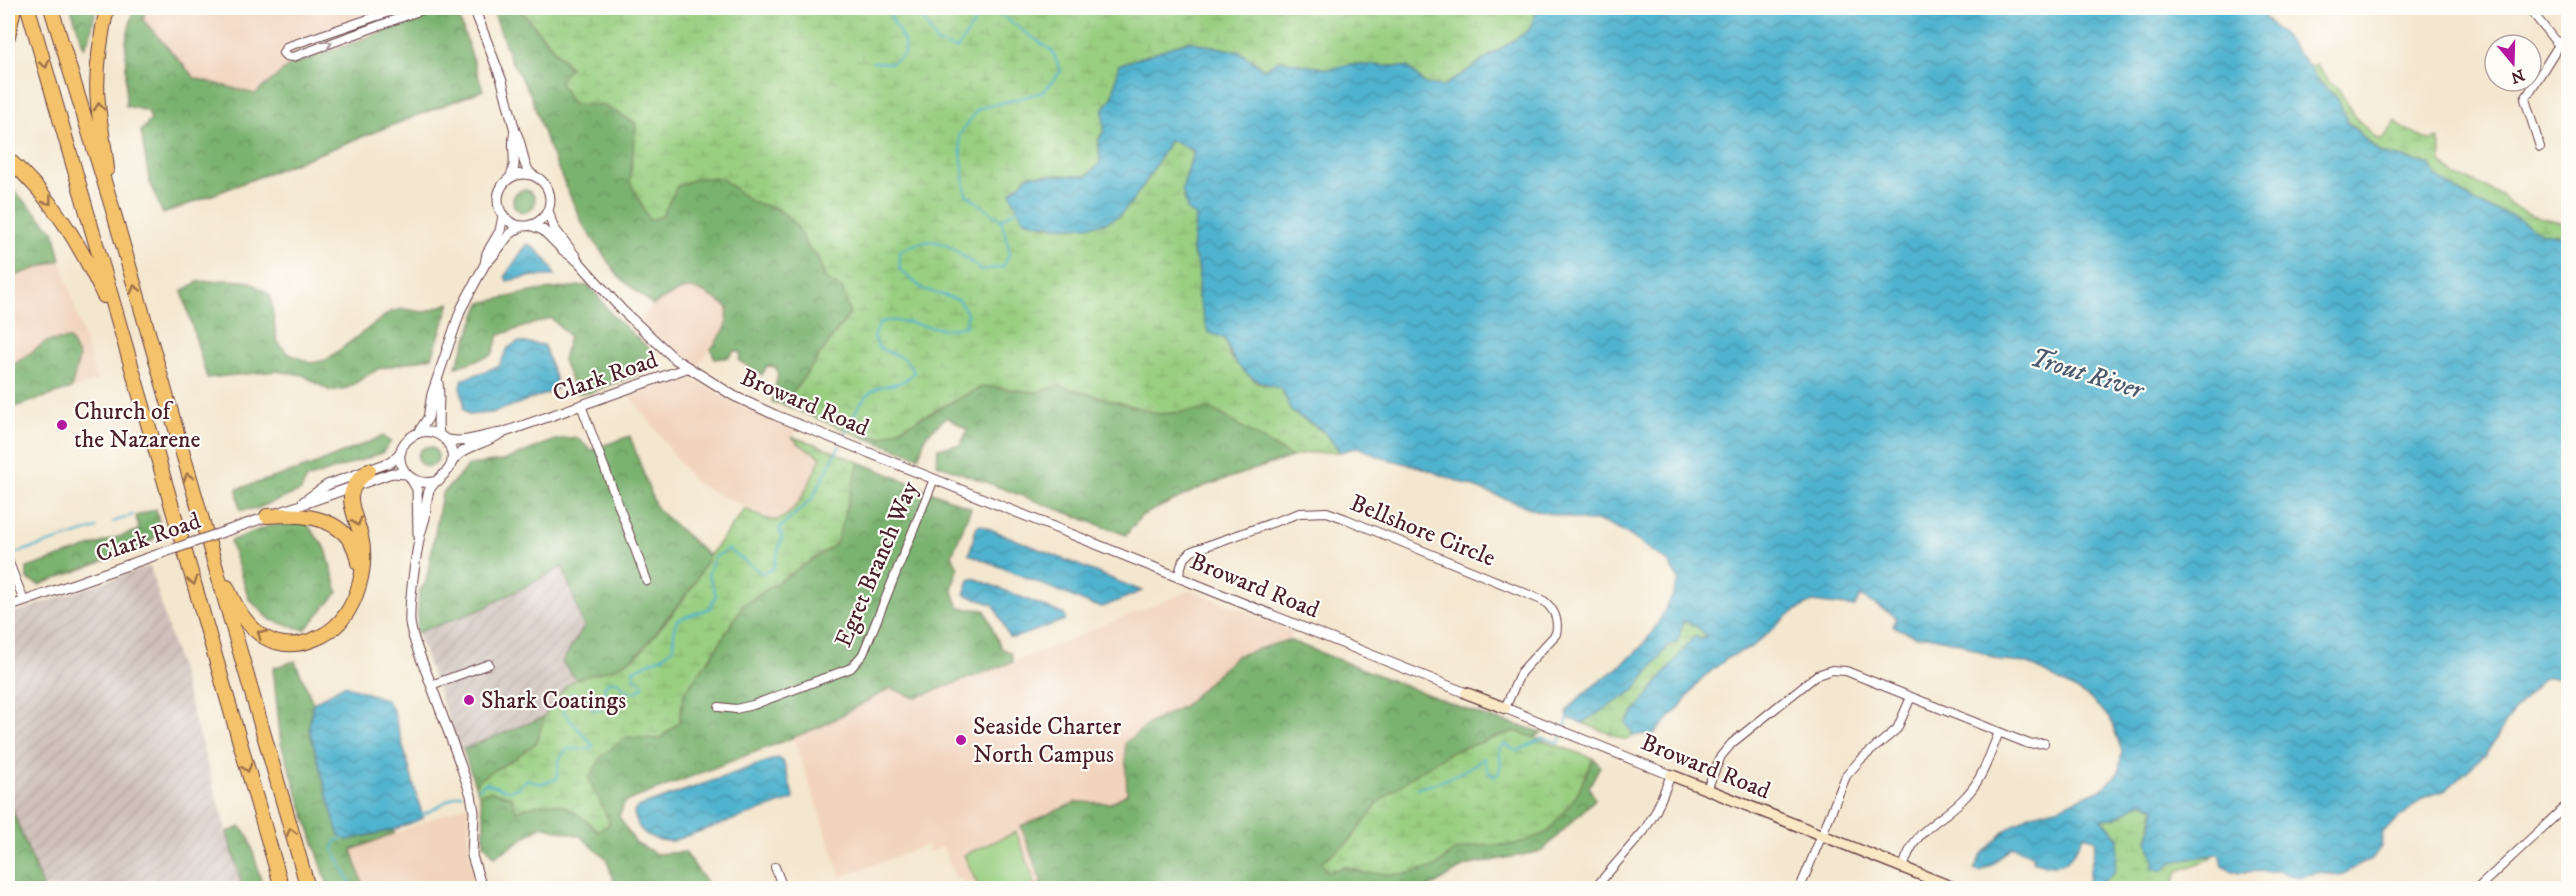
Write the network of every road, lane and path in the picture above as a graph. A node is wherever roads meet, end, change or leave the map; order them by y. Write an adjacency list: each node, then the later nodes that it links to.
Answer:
1 (14, 8): 9 (highway)
2 (28, 8): 22 (highway, one-way to 22)
3 (51, 8): 16 (highway)
4 (107, 8): 16 (highway, one-way to 4)
5 (401, 8): 6 (street, one-way to 6)
6 (427, 8)
7 (474, 8): 11 (street)
8 (2529, 8): 10 (street)
9 (8, 36)
10 (2564, 43): 12 (street)
11 (515, 131): 14 (street); 15 (street)
12 (2540, 147)
13 (8, 159): 22 (highway, one-way to 22)
14 (532, 176): 15 (street); 17 (street)
15 (510, 178): 18 (street)
16 (112, 207): 39 (highway, one-way to 16)
17 (548, 210): 19 (street); 20 (street, Broward Road)
18 (503, 216): 19 (street); 21 (street)
19 (526, 226): 20 (street, Broward Road); 21 (street)
20 (578, 261): 23 (street, Broward Road)
21 (484, 264): 24 (street)
22 (123, 338): 60 (highway, one-way to 60)
23 (687, 368): 25 (street, Clark Road); 33 (street, Broward Road)
24 (438, 383): 26 (street); 28 (street)
25 (580, 405): 27 (street, Clark Road); 42 (street)
26 (418, 433): 28 (street); 29 (street)
27 (502, 433): 28 (street, Clark Road); 30 (street, Clark Road)
28 (442, 437): 30 (street)
29 (401, 452): 31 (street, Clark Road); 32 (street)
30 (452, 462): 34 (street)
31 (369, 470): 35 (highway); 36 (street, Clark Road)
32 (409, 476): 34 (street); 35 (street, Clark Road); 38 (street)
33 (934, 478): 41 (street, Broward Road); 50 (street, Egret Branch Way)
34 (440, 480): 38 (street)
35 (354, 487): 36 (street, Clark Road); 43 (highway, one-way to 43)
36 (301, 503): 37 (street, Clark Road)
37 (267, 516): 43 (highway); 44 (street, Clark Road, bridge)
38 (419, 539): 47 (street)
39 (210, 553): 43 (highway, one-way to 39); 61 (highway, one-way to 39)
40 (8, 560): 44 (street)
41 (1178, 577): 48 (street, Broward Road); 51 (street, Bellshore Circle)
42 (647, 581)
43 (358, 589)
44 (24, 601): 45 (street, Clark Road)
45 (8, 607)
46 (489, 664): 47 (street)
47 (431, 685): 62 (street)
48 (1466, 693): 51 (main road, Broward Road)
49 (1911, 697): 52 (street); 55 (street); 57 (street)
50 (719, 707)
51 (1505, 708): 54 (street, Broward Road)
52 (1999, 732): 53 (street); 59 (street)
53 (2044, 743)
54 (1671, 775): 55 (main road, Broward Road); 64 (street)
55 (1707, 789): 57 (main road, Broward Road)
56 (2568, 804): 67 (street)
57 (1821, 835): 59 (main road, Broward Road); 65 (street)
58 (775, 867): 63 (street)
59 (1903, 868): 66 (main road, Broward Road)
60 (282, 888)
61 (308, 888)
62 (482, 888)
63 (783, 888)
64 (1595, 888)
65 (1800, 888)
66 (1954, 888)
67 (2478, 888)

